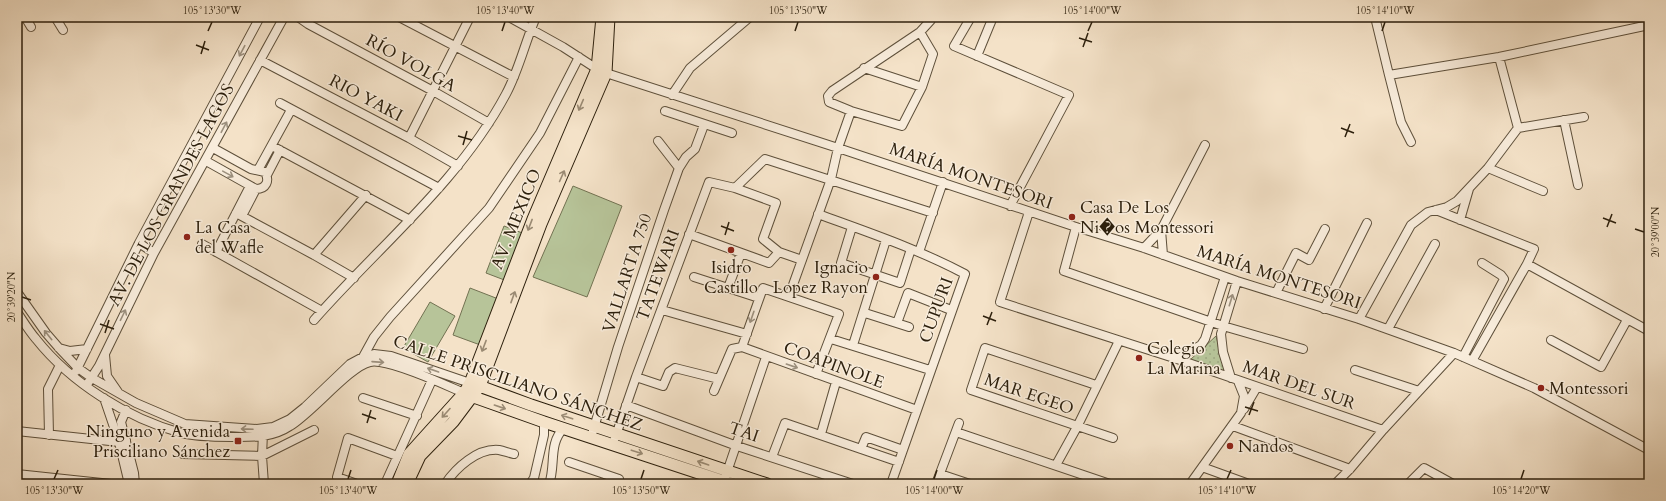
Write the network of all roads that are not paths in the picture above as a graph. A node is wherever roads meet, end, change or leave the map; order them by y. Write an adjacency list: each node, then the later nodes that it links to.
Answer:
1 (25, 17): 18 (street)
2 (55, 17): 20 (street)
3 (260, 17): 82 (street, AV. DE LOS GRANDES LAGOS, one-way to 82)
4 (284, 17): 26 (street, AV. DE LOS GRANDES LAGOS)
5 (298, 17): 32 (street, RÍO VOLGA)
6 (399, 17): 22 (street)
7 (470, 17): 22 (street)
8 (509, 17): 19 (street, MARÍA MONTESORI)
9 (536, 17): 19 (street)
10 (602, 17): 28 (main road)
11 (609, 17): 28 (main road)
12 (750, 17): 33 (street)
13 (971, 17): 23 (street)
14 (994, 17): 23 (street)
15 (1375, 17): 29 (street)
16 (931, 20): 21 (street)
17 (1649, 25): 25 (street)
18 (31, 27)
19 (531, 28): 24 (street, MARÍA MONTESORI); 30 (street)
20 (63, 30)
21 (920, 32): 27 (street); 31 (street)
22 (456, 46): 30 (street); 32 (street)
23 (977, 56): 67 (street)
24 (579, 57): 28 (street, MARÍA MONTESORI); 133 (street)
25 (1499, 57): 29 (street); 42 (street)
26 (260, 60): 44 (street, RIO YAKI); 49 (street, AV. DE LOS GRANDES LAGOS, one-way to 26)
27 (864, 68): 31 (street); 36 (street)
28 (602, 71): 33 (street, MARÍA MONTESORI); 150 (main road, AV. MEXICO)
29 (1388, 75): 46 (street)
30 (514, 77): 40 (street)
31 (922, 87): 36 (street)
32 (433, 91): 40 (street, RÍO VOLGA); 44 (street)
33 (672, 95): 50 (street, MARÍA MONTESORI)
34 (280, 104): 35 (street)
35 (291, 110): 48 (street); 62 (street)
36 (851, 111): 50 (street)
37 (665, 112): 41 (street)
38 (1584, 117): 39 (street)
39 (1564, 120): 42 (street); 60 (street)
40 (489, 123): 53 (street)
41 (704, 124): 43 (street); 54 (street, VALLARTA 750)
42 (1518, 128): 55 (street)
43 (732, 133)
44 (409, 138): 53 (street, RIO YAKI)
45 (658, 141): 54 (street)
46 (1411, 142)
47 (1205, 145): 79 (street)
48 (272, 146): 51 (street); 56 (street)
49 (213, 148): 52 (street, AV. DE LOS GRANDES LAGOS); 56 (street)
50 (838, 148): 58 (street); 59 (street, MARÍA MONTESORI)
51 (280, 150): 57 (street); 66 (street)
52 (206, 161): 61 (street, one-way to 61); 90 (street, AV. DE LOS GRANDES LAGOS)
53 (458, 166): 62 (street)
54 (679, 168): 167 (street, VALLARTA 750)
55 (1488, 168): 64 (street); 65 (street)
56 (258, 170): 57 (street)
57 (267, 175): 61 (street)
58 (831, 179): 63 (street); 70 (street); 71 (street)
59 (943, 182): 67 (street, MARÍA MONTESORI); 70 (street)
60 (1578, 185)
61 (253, 188): 72 (street)
62 (439, 188): 73 (street)
63 (735, 188): 80 (street, TATEWARI); 88 (street, TATEWARI)
64 (1470, 188): 68 (street); 74 (street)
65 (1543, 191)
66 (366, 196): 73 (street); 92 (street)
67 (1010, 206): 69 (street, MARÍA MONTESORI)
68 (1436, 210): 74 (street); 113 (street)
69 (1028, 212): 77 (street, MARÍA MONTESORI); 124 (street, MAR DEL SUR)
70 (933, 213): 89 (street)
71 (818, 214): 76 (street, CUPURI); 94 (street)
72 (239, 215): 87 (street); 92 (street)
73 (410, 220): 100 (street)
74 (1460, 220): 96 (street)
75 (1366, 222): 107 (street)
76 (852, 227): 81 (street, CUPURI); 97 (street)
77 (1076, 228): 85 (street, MARÍA MONTESORI); 116 (street)
78 (1325, 229): 104 (street)
79 (1161, 230): 85 (street); 93 (street)
80 (689, 234): 91 (street); 108 (street, TATEWARI)
81 (886, 240): 86 (street, CUPURI); 97 (street)
82 (139, 243): 90 (street); 129 (street, AV. DE LOS GRANDES LAGOS)
83 (202, 244): 87 (street)
84 (1435, 244): 120 (street)
85 (1144, 248): 93 (street, MARÍA MONTESORI)
86 (911, 249): 89 (street, CUPURI); 97 (street)
87 (216, 252): 110 (street)
88 (779, 252): 91 (street); 94 (street)
89 (919, 252): 109 (street, CUPURI)
90 (154, 253): 131 (street, AV. DE LOS GRANDES LAGOS, one-way to 90)
91 (741, 253): 102 (street)
92 (314, 255): 100 (street)
93 (1163, 255): 99 (street, MARÍA MONTESORI)
94 (802, 260): 105 (street)
95 (1482, 263): 135 (street)
96 (1527, 264): 115 (street); 137 (street)
97 (876, 275): 112 (street)
98 (694, 277): 102 (street)
99 (1225, 277): 101 (street, MARÍA MONTESORI); 116 (street)
100 (354, 278): 110 (street)
101 (1237, 281): 104 (street, MARÍA MONTESORI); 118 (street, one-way to 101)
102 (728, 288): 106 (street)
103 (17, 292): 128 (street, CALLE PRISCILIANO SÁNCHEZ, one-way to 103)
104 (1276, 293): 107 (street, MARÍA MONTESORI)
105 (789, 296): 106 (street); 123 (street)
106 (759, 298): 122 (street, one-way to 122)
107 (1324, 309): 113 (street, MARÍA MONTESORI)
108 (662, 310): 122 (street); 144 (street, TATEWARI)
109 (951, 310): 117 (street); 140 (street, CUPURI)
110 (322, 311): 114 (street)
111 (17, 312): 138 (street, CALLE PRISCILIANO SÁNCHEZ)
112 (865, 312): 117 (street); 126 (street)
113 (1359, 319): 120 (street, MARÍA MONTESORI)
114 (314, 320)
115 (1627, 320): 121 (street); 125 (street)
116 (1210, 322): 118 (street); 136 (street)
117 (896, 323): 119 (street)
118 (1223, 326): 130 (street); 148 (street)
119 (909, 327)
120 (1388, 329): 132 (street, MARÍA MONTESORI)
121 (1649, 332)
122 (747, 334): 127 (street)
123 (831, 339): 126 (street); 142 (street)
124 (1119, 340): 136 (street, MAR DEL SUR); 151 (street)
125 (1551, 340)
126 (853, 345): 140 (street)
127 (742, 347): 134 (street, COAPINOLE); 146 (street)
128 (60, 348): 129 (street); 139 (street, CALLE PRISCILIANO SÁNCHEZ)
129 (87, 349): 139 (street, AV. DE LOS GRANDES LAGOS)
130 (1304, 349)
131 (105, 353): 145 (street, AV. DE LOS GRANDES LAGOS); 156 (street)
132 (1454, 353): 135 (street, MARÍA MONTESORI); 155 (street)
133 (363, 357): 150 (street, CALLE PRISCILIANO SÁNCHEZ, one-way to 133); 175 (street, CALLE PRISCILIANO SÁNCHEZ)
134 (766, 357): 142 (street, COAPINOLE, one-way to 142); 182 (street)
135 (1463, 357): 137 (street, MARÍA MONTESORI)
136 (1177, 359): 148 (street, MAR DEL SUR)
137 (1472, 361): 185 (street, MARÍA MONTESORI)
138 (60, 365): 143 (street, CALLE PRISCILIANO SÁNCHEZ); 177 (street)
139 (78, 368): 143 (street, AV. DE LOS GRANDES LAGOS); 145 (street, CALLE PRISCILIANO SÁNCHEZ)
140 (930, 370): 162 (street, CUPURI)
141 (1355, 370): 155 (street)
142 (816, 374): 149 (street, COAPINOLE)
143 (72, 376): 152 (street, CALLE PRISCILIANO SÁNCHEZ)
144 (636, 377): 146 (street); 160 (street, TATEWARI)
145 (92, 378): 152 (street, AV. DE LOS GRANDES LAGOS); 156 (street, CALLE PRISCILIANO SÁNCHEZ)
146 (719, 379): 154 (street)
147 (432, 380): 157 (street, CALLE PRISCILIANO SÁNCHEZ); 164 (street); 175 (street, CALLE PRISCILIANO SÁNCHEZ, one-way to 147)
148 (1235, 380): 153 (street, MAR DEL SUR); 163 (street)
149 (836, 382): 162 (street, COAPINOLE); 176 (street)
150 (475, 384): 157 (main road, AV. MEXICO); 167 (main road, CALLE PRISCILIANO SÁNCHEZ, one-way to 150)
151 (1096, 385): 169 (street); 169 (street, MAR EGEO)
152 (85, 386): 158 (street, CALLE PRISCILIANO SÁNCHEZ)
153 (1257, 387): 163 (street); 172 (street, MAR DEL SUR)
154 (714, 391)
155 (1419, 391): 172 (street)
156 (120, 394): 175 (street, CALLE PRISCILIANO SÁNCHEZ, one-way to 156)
157 (468, 395): 165 (main road, CALLE PRISCILIANO SÁNCHEZ, one-way to 165); 207 (main road, one-way to 207); 208 (main road)
158 (104, 398): 161 (street, CALLE PRISCILIANO SÁNCHEZ); 181 (street)
159 (363, 398): 164 (street)
160 (626, 405): 180 (street, TATEWARI); 182 (street, TAI)
161 (126, 410): 175 (street, CALLE PRISCILIANO SÁNCHEZ); 181 (street)
162 (917, 410): 184 (street, CUPURI)
163 (1241, 413): 168 (street)
164 (417, 416): 189 (street)
165 (544, 422): 170 (main road, CALLE PRISCILIANO SÁNCHEZ); 191 (street)
166 (959, 423): 174 (street)
167 (594, 426): 178 (street, VALLARTA 750); 180 (main road, CALLE PRISCILIANO SÁNCHEZ)
168 (1233, 426): 196 (street); 197 (street)
169 (1077, 427): 179 (street, MAR EGEO); 195 (street)
170 (564, 428): 178 (main road, CALLE PRISCILIANO SÁNCHEZ); 194 (street)
171 (314, 430): 188 (street)
172 (1383, 430): 197 (street)
173 (17, 431): 177 (street)
174 (956, 432): 195 (street); 199 (street)
175 (263, 433): 188 (street)
176 (821, 434): 183 (street); 190 (street)
177 (49, 435): 181 (street)
178 (591, 437): 180 (main road, CALLE PRISCILIANO SÁNCHEZ)
179 (1113, 438)
180 (615, 439): 200 (main road, CALLE PRISCILIANO SÁNCHEZ)
181 (122, 441): 202 (street); 203 (street)
182 (737, 446): 190 (street, TAI); 200 (street)
183 (861, 449): 184 (street); 193 (street)
184 (903, 450): 193 (street, CUPURI)
185 (1649, 450)
186 (183, 454): 188 (street)
187 (514, 454): 209 (street)
188 (262, 456): 204 (street)
189 (397, 456): 205 (street); 206 (street)
190 (772, 457): 214 (street, TAI)
191 (538, 459): 194 (street); 210 (street)
192 (569, 462): 212 (street)
193 (899, 462): 215 (street, CUPURI)
194 (552, 463): 211 (street)
195 (1056, 465): 218 (street)
196 (1202, 467): 219 (street); 220 (street)
197 (1350, 469): 221 (street)
198 (17, 474): 201 (street)
199 (940, 474): 216 (street); 217 (street)
200 (728, 479): 213 (main road, CALLE PRISCILIANO SÁNCHEZ)
201 (111, 484)
202 (129, 484)
203 (135, 484)
204 (264, 484)
205 (357, 484)
206 (385, 484)
207 (397, 484)
208 (407, 484)
209 (445, 484)
210 (530, 484)
211 (549, 484)
212 (617, 484)
213 (767, 484)
214 (853, 484)
215 (891, 484)
216 (936, 484)
217 (970, 484)
218 (1110, 484)
219 (1190, 484)
220 (1249, 484)
221 (1335, 484)
222 (1408, 484): 223 (street)
223 (1453, 484)

